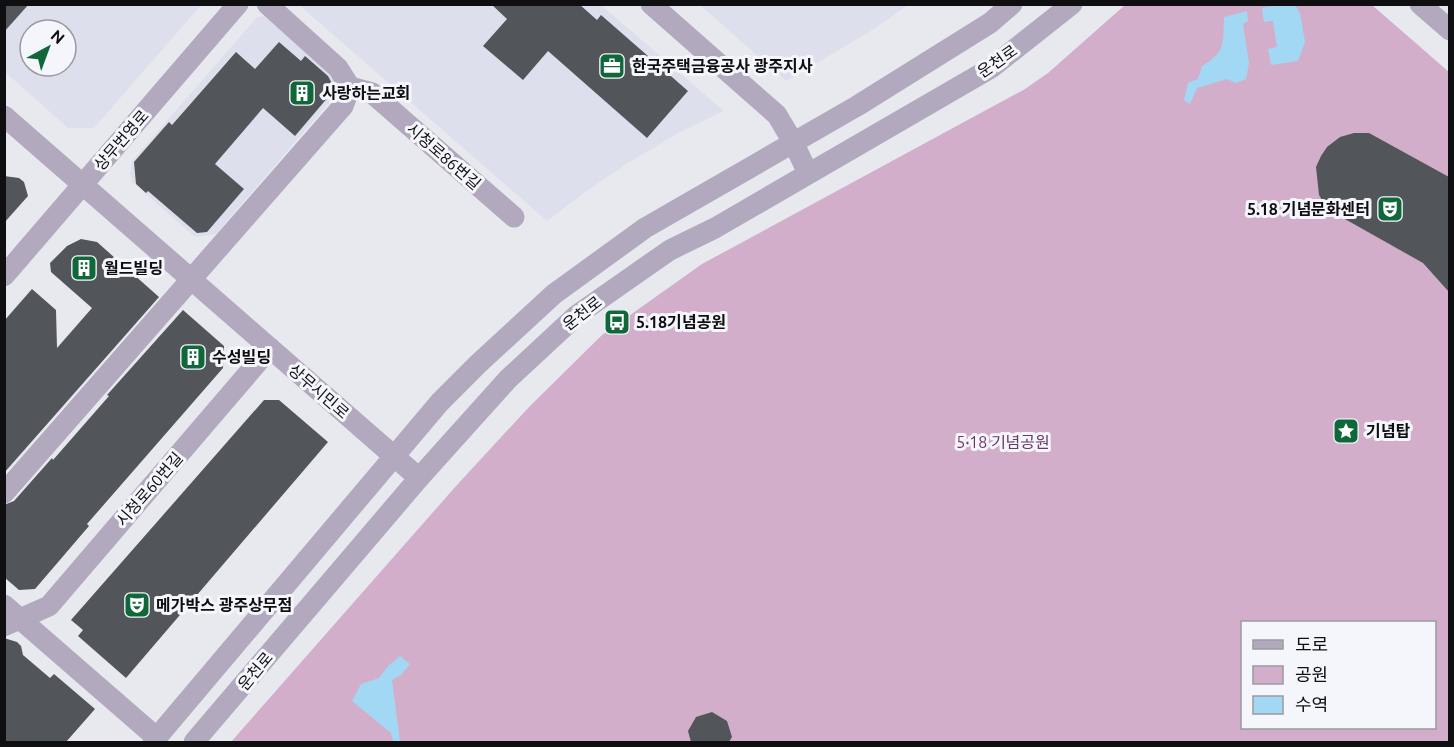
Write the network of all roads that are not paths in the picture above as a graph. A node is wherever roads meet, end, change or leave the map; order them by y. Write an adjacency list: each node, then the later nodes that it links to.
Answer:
1 (238, 4): 12 (street, 상무번영로)
2 (267, 4): 8 (street)
3 (651, 4): 10 (street)
4 (1012, 4): 10 (street, 운천로)
5 (1072, 4): 11 (street, 운천로)
6 (1420, 4): 7 (street)
7 (1449, 30)
8 (350, 87): 13 (street, 시청로86번길); 15 (street)
9 (4, 116): 12 (street, 상무시민로)
10 (793, 142): 11 (street); 17 (street, 운천로)
11 (808, 173): 18 (street, 운천로)
12 (83, 183): 14 (street, 상무번영로); 15 (street, 상무시민로)
13 (514, 217)
14 (4, 276)
15 (193, 280): 16 (street, 상무시민로); 19 (street)
16 (270, 348): 17 (street, 상무시민로); 21 (street, 시청로60번길)
17 (396, 456): 18 (street, 상무시민로); 22 (street, 운천로)
18 (419, 478): 23 (street, 운천로)
19 (4, 493)
20 (4, 605): 21 (street)
21 (13, 622): 22 (street)
22 (155, 740)
23 (194, 742)

